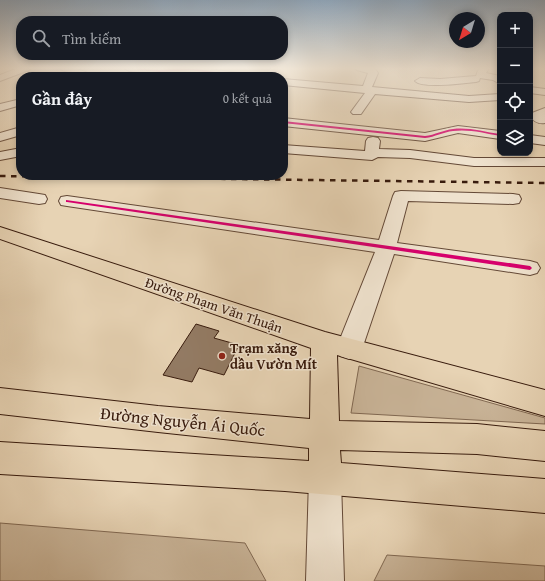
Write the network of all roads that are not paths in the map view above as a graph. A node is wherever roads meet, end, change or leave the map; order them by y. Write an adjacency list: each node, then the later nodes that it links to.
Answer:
1 (366, 95): 10 (street)
2 (420, 95): 9 (street)
3 (430, 95): 4 (street)
4 (460, 98): 5 (street); 11 (street)
5 (493, 102)
6 (16, 103): 8 (street)
7 (533, 106): 12 (street)
8 (0, 108)
9 (426, 108)
10 (358, 112)
11 (462, 113)
12 (544, 114)
13 (288, 123): 15 (street)
14 (16, 132): 17 (street)
15 (373, 132): 16 (street); 22 (street)
16 (497, 135)
17 (0, 137)
18 (533, 139): 19 (street)
19 (545, 141)
20 (288, 149): 22 (street)
21 (16, 153): 23 (street)
22 (373, 153): 24 (street)
23 (0, 156)
24 (545, 162)
25 (0, 193): 26 (street)
26 (39, 199)
27 (513, 199): 30 (street)
28 (67, 201): 30 (street)
29 (0, 233): 32 (main road, Đường Phạm Văn Thuận)
30 (386, 248): 31 (street); 32 (street)
31 (530, 268)
32 (337, 345): 34 (main road, Đường Phạm Văn Thuận); 36 (main road)
33 (0, 401): 36 (main road, Đường Nguyễn Ái Quốc)
34 (545, 403)
35 (545, 446): 36 (main road)
36 (325, 457): 37 (main road, Đường Nguyễn Ái Quốc); 38 (main road, Đường Nguyễn Ái Quốc); 39 (street)
37 (0, 458)
38 (545, 496)
39 (326, 581)

